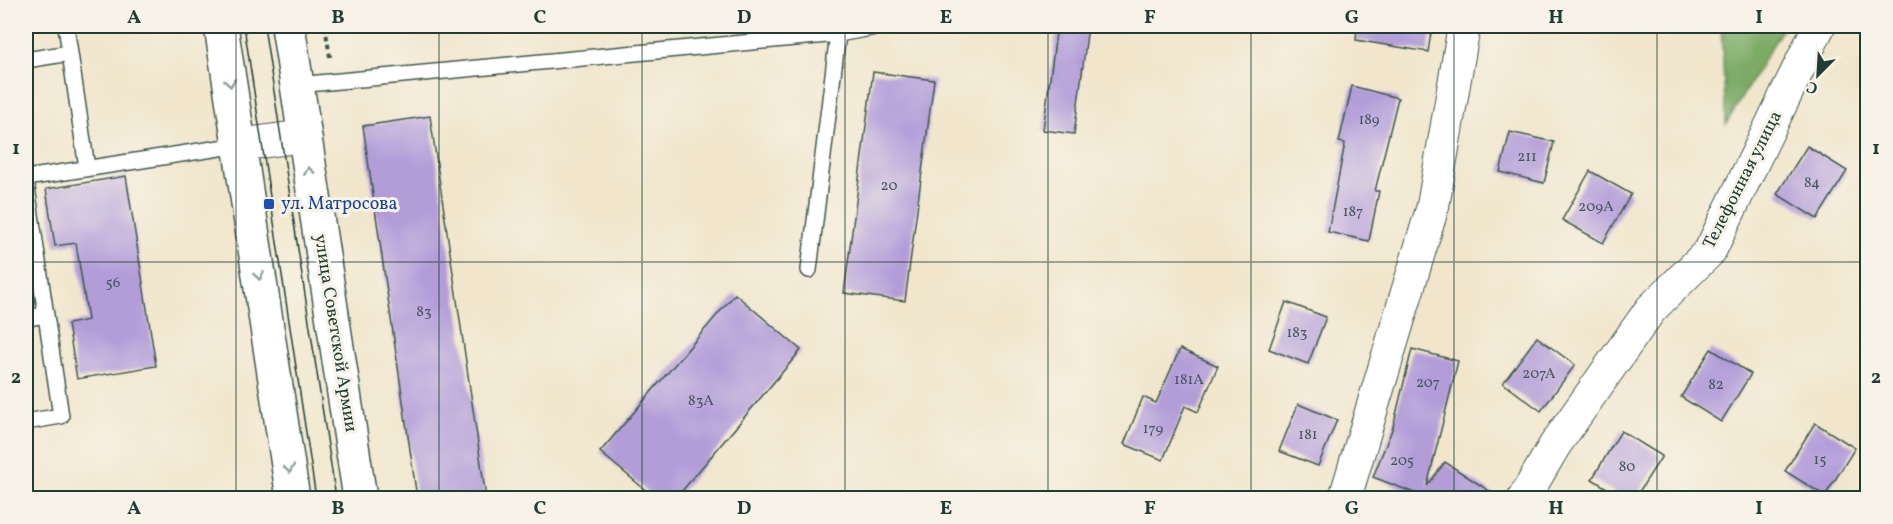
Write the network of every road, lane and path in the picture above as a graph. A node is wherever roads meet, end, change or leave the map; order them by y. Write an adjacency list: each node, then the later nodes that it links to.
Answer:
1 (66, 26): 9 (lane)
2 (221, 26): 14 (main road, one-way to 14)
3 (288, 26): 12 (main road, улица Советской Армии)
4 (325, 26): 11 (path)
5 (882, 26): 8 (lane)
6 (1464, 26): 23 (street)
7 (1819, 26): 24 (street, Телефонная улица)
8 (838, 34): 11 (lane); 17 (lane)
9 (70, 53): 10 (lane); 15 (lane)
10 (26, 60)
11 (334, 81): 12 (lane)
12 (297, 85): 13 (main road, улица Советской Армии)
13 (304, 136): 14 (street); 22 (main road, улица Советской Армии, one-way to 13)
14 (239, 145): 15 (lane); 21 (main road, one-way to 21)
15 (87, 168): 16 (lane)
16 (26, 180): 18 (lane)
17 (809, 270)
18 (46, 315): 19 (lane); 20 (lane)
19 (26, 318)
20 (26, 422)
21 (293, 498)
22 (360, 498)
23 (1345, 498)
24 (1524, 498)

